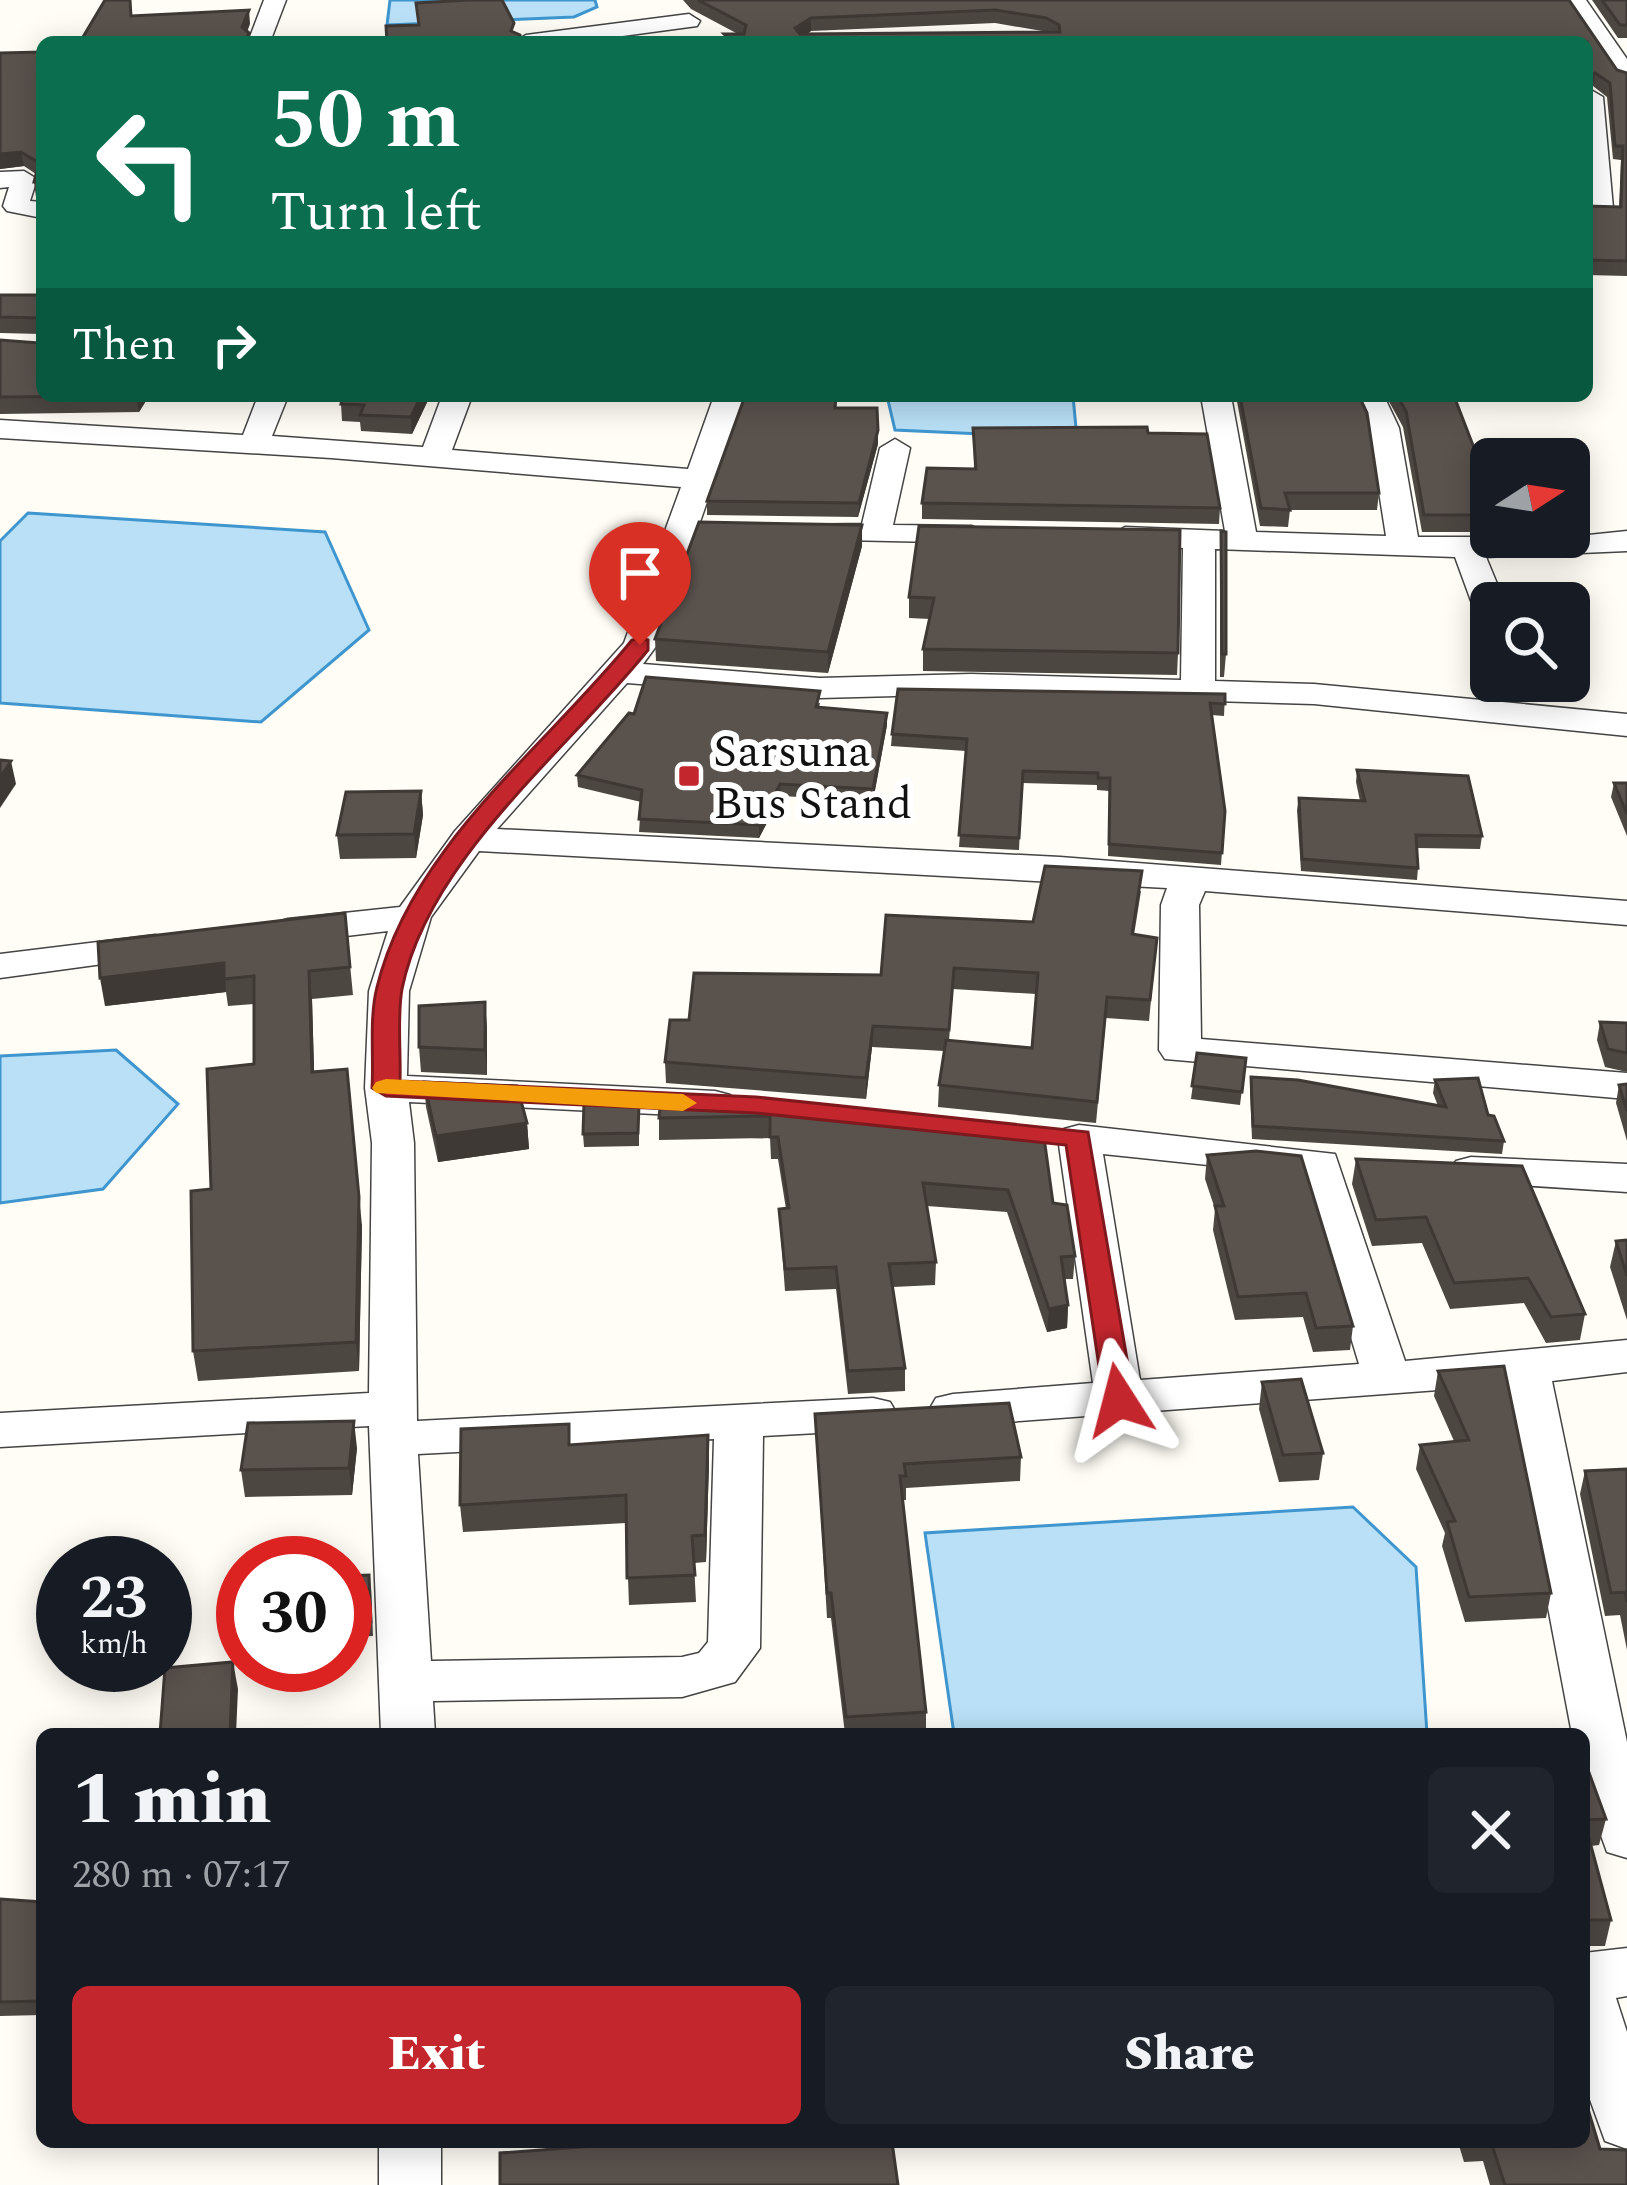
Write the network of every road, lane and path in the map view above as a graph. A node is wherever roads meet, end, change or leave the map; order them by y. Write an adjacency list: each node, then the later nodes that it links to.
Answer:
1 (274, 0): 4 (street)
2 (652, 0): 5 (street)
3 (1575, 0): 6 (street)
4 (261, 36)
5 (586, 36)
6 (1627, 76)
7 (1593, 97): 8 (street)
8 (1627, 98)
9 (1593, 125): 11 (street)
10 (0, 180): 12 (street)
11 (1605, 208)
12 (36, 209)
13 (271, 402): 19 (street)
14 (456, 402): 21 (street)
15 (727, 402): 22 (street)
16 (1217, 402): 30 (street)
17 (1372, 402): 32 (street)
18 (0, 429): 19 (street)
19 (254, 444): 21 (street)
20 (895, 448): 26 (street)
21 (434, 457): 22 (street)
22 (699, 479): 23 (street)
23 (682, 528): 24 (street); 35 (street)
24 (725, 529)
25 (768, 531): 26 (street)
26 (875, 534): 27 (street)
27 (1013, 536)
28 (1082, 537): 29 (street)
29 (1198, 538): 30 (street); 36 (street)
30 (1242, 539): 32 (street)
31 (1627, 541): 33 (street)
32 (1404, 547): 33 (street)
33 (1467, 548): 34 (street)
34 (1480, 582)
35 (618, 672): 36 (street); 40 (street)
36 (1198, 689): 38 (street)
37 (1550, 702): 38 (street)
38 (1556, 720): 39 (street)
39 (1627, 725)
40 (467, 839): 41 (street); 43 (street)
41 (1190, 879): 42 (street); 47 (street)
42 (1627, 913)
43 (412, 916): 44 (street); 48 (street)
44 (252, 936)
45 (183, 944): 46 (street)
46 (0, 966)
47 (1627, 1086)
48 (386, 1088): 49 (street); 61 (street)
49 (756, 1105)
50 (1033, 1133): 51 (street)
51 (1078, 1138): 52 (street); 59 (street)
52 (1319, 1164): 53 (street); 58 (street)
53 (1367, 1166)
54 (1438, 1170): 55 (street)
55 (1627, 1178)
56 (1627, 1356): 57 (street)
57 (1526, 1368): 58 (street); 65 (street)
58 (1387, 1378): 59 (street)
59 (1119, 1400): 60 (street)
60 (739, 1421): 61 (street); 63 (street)
61 (394, 1423): 62 (street); 63 (street)
62 (0, 1430)
63 (405, 1681): 64 (street)
64 (407, 1728)
65 (1627, 1836)
66 (1627, 1972): 67 (street)
67 (1590, 1976)
68 (1590, 2009): 69 (street)
69 (1627, 2122)
70 (410, 2148): 71 (street)
71 (410, 2185)

